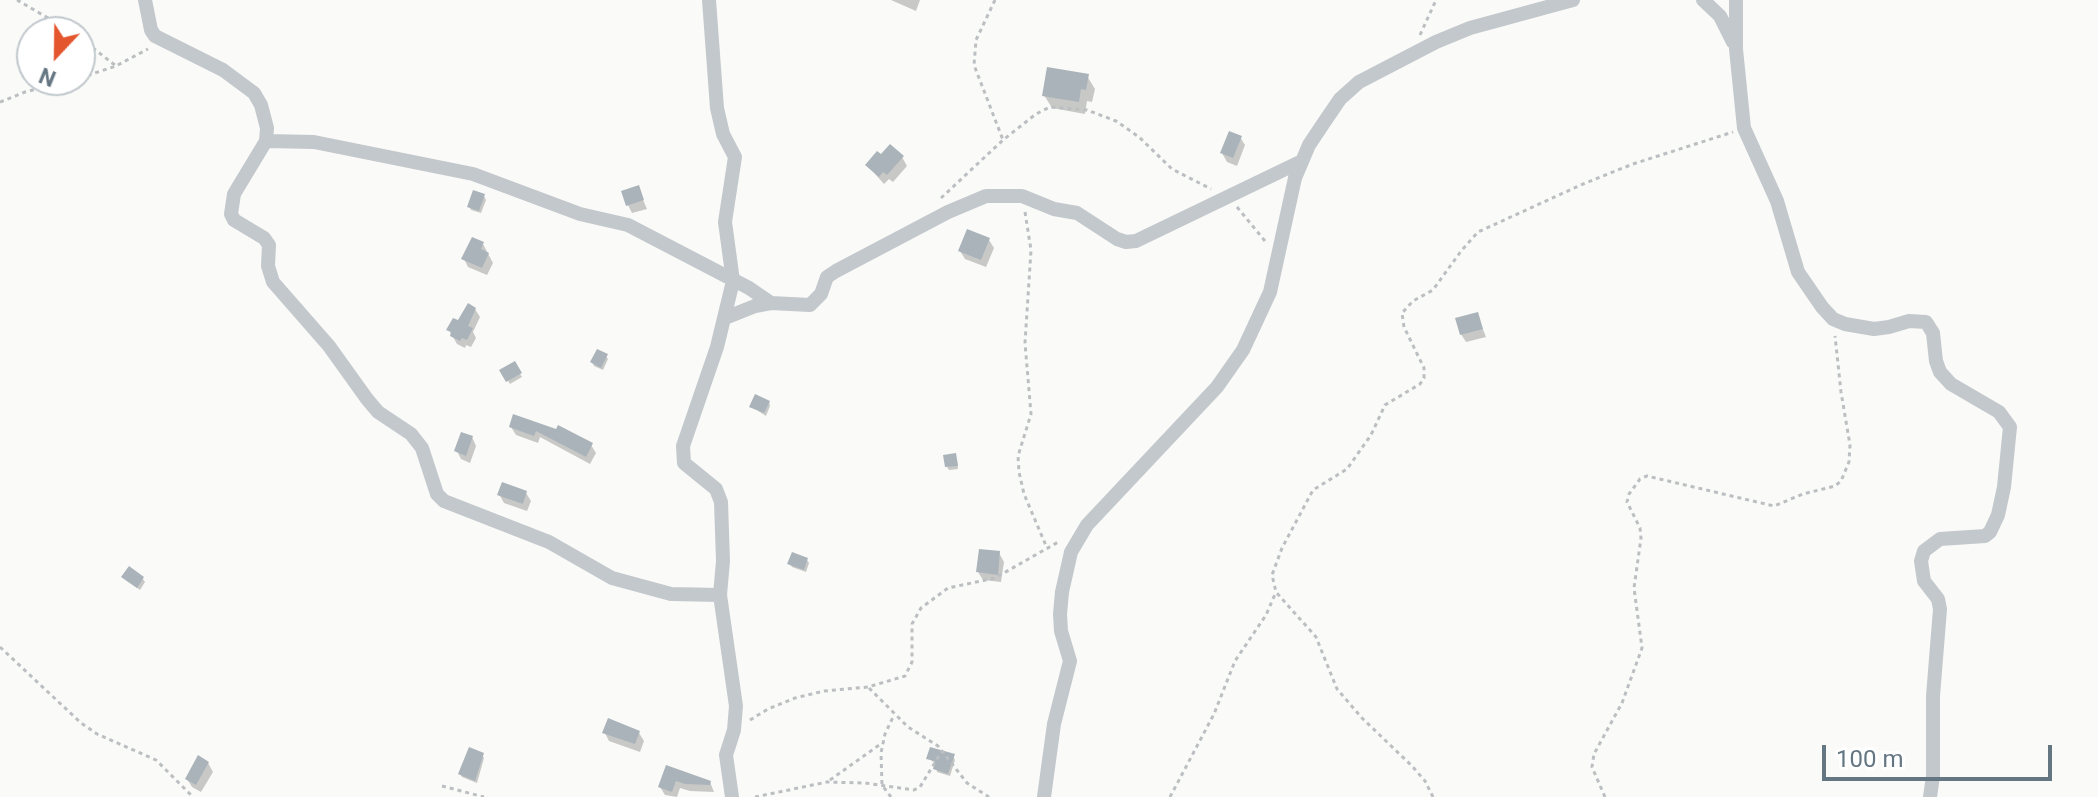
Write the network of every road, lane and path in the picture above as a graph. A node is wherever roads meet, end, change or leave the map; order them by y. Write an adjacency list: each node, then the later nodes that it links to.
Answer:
1 (17, 0): 9 (path)
2 (145, 0): 10 (street)
3 (709, 0): 24 (street)
4 (995, 0): 17 (path)
5 (1436, 0): 13 (path)
6 (1573, 0): 13 (street)
7 (1703, 0): 11 (street)
8 (1736, 0): 11 (street)
9 (44, 16)
10 (161, 41): 14 (path); 18 (street)
11 (1736, 49): 16 (street)
12 (96, 50): 14 (path)
13 (1409, 56): 19 (street)
14 (116, 66): 15 (path)
15 (96, 73)
16 (1744, 128): 27 (street); 30 (path)
17 (1003, 140): 21 (path); 22 (path)
18 (266, 141): 24 (street); 31 (street)
19 (1300, 162): 21 (street); 28 (street)
20 (1022, 196): 21 (street); 25 (street); 29 (path)
21 (1224, 197): 23 (path)
22 (936, 204)
23 (1269, 249)
24 (733, 281): 25 (street); 26 (street)
25 (771, 303): 26 (street)
26 (725, 318): 31 (street)
27 (1833, 319): 50 (path); 51 (street)
28 (1087, 525): 29 (path); 47 (street)
29 (1047, 548): 33 (path)
30 (1276, 592): 48 (path); 49 (path)
31 (720, 595): 35 (street)
32 (0, 647): 41 (path)
33 (868, 687): 34 (path); 35 (path)
34 (894, 715): 36 (path); 37 (path)
35 (734, 730): 43 (street)
36 (882, 743): 38 (path); 39 (path)
37 (942, 751): 39 (path); 46 (path)
38 (827, 782): 39 (path); 44 (path)
39 (882, 785): 45 (path)
40 (442, 786): 42 (path)
41 (193, 797)
42 (484, 797)
43 (732, 797)
44 (755, 797)
45 (891, 797)
46 (989, 797)
47 (1044, 797)
48 (1170, 797)
49 (1433, 797)
50 (1605, 797)
51 (1930, 797)

